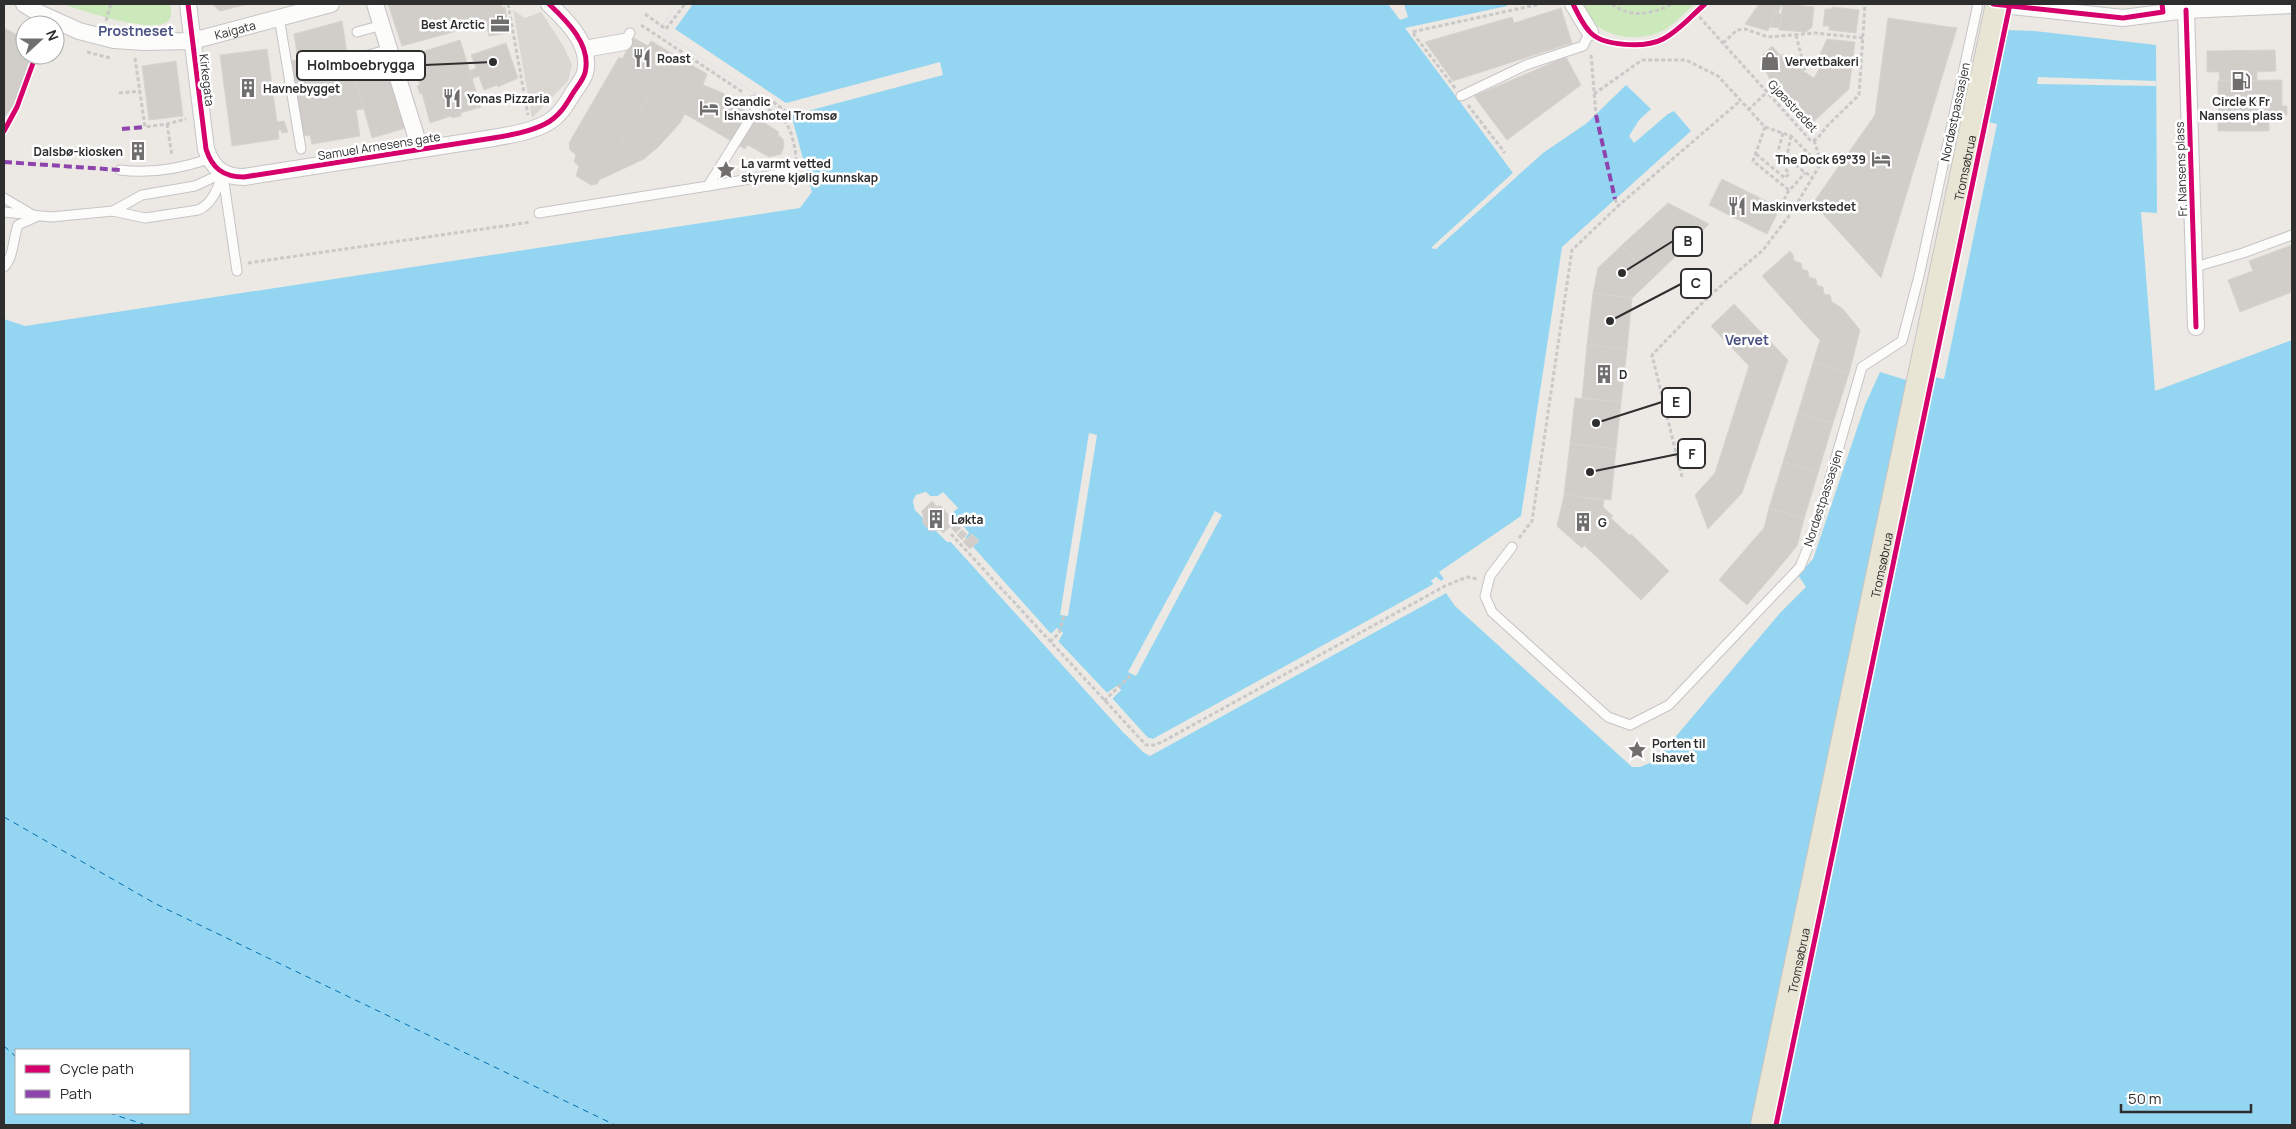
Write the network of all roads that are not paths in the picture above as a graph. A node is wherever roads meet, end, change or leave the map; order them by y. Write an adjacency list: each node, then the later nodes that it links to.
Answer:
1 (24, 4): 18 (street, Kaigata)
2 (188, 4): 18 (street, Kirkegata)
3 (332, 4): 13 (street, Kaigata)
4 (375, 4): 14 (street)
5 (549, 4): 20 (street)
6 (1573, 4): 16 (street)
7 (1978, 4): 41 (lane, Nordøstpassasjen)
8 (1992, 4): 11 (street)
9 (1999, 4): 42 (main road, Tromsøbrua, bridge)
10 (2292, 5): 12 (street)
11 (2162, 8): 12 (street)
12 (2186, 10): 38 (street, Fr. Nansens plass)
13 (280, 18): 18 (street, Kaigata); 25 (lane)
14 (382, 25): 15 (lane); 19 (street)
15 (357, 32)
16 (1590, 32): 22 (lane)
17 (627, 37): 20 (street)
18 (192, 41): 26 (street, Kirkegata)
19 (390, 49): 21 (lane); 24 (street)
20 (584, 49): 24 (street, Samuel Arnesens gate)
21 (361, 57)
22 (1461, 96)
23 (754, 100): 30 (lane)
24 (420, 149): 29 (street, Samuel Arnesens gate)
25 (301, 150)
26 (209, 159): 27 (lane); 29 (street)
27 (120, 170)
28 (792, 172): 30 (lane)
29 (222, 173): 32 (lane); 32 (lane); 39 (lane)
30 (708, 186): 34 (lane)
31 (4, 198): 35 (lane)
32 (113, 211): 35 (lane)
33 (4, 212): 35 (lane)
34 (539, 213)
35 (36, 216): 37 (lane)
36 (2292, 235): 38 (lane)
37 (4, 267)
38 (2194, 267): 40 (street, Fr. Nansens plass)
39 (237, 268)
40 (2196, 327)
41 (1512, 547)
42 (1764, 1125)

